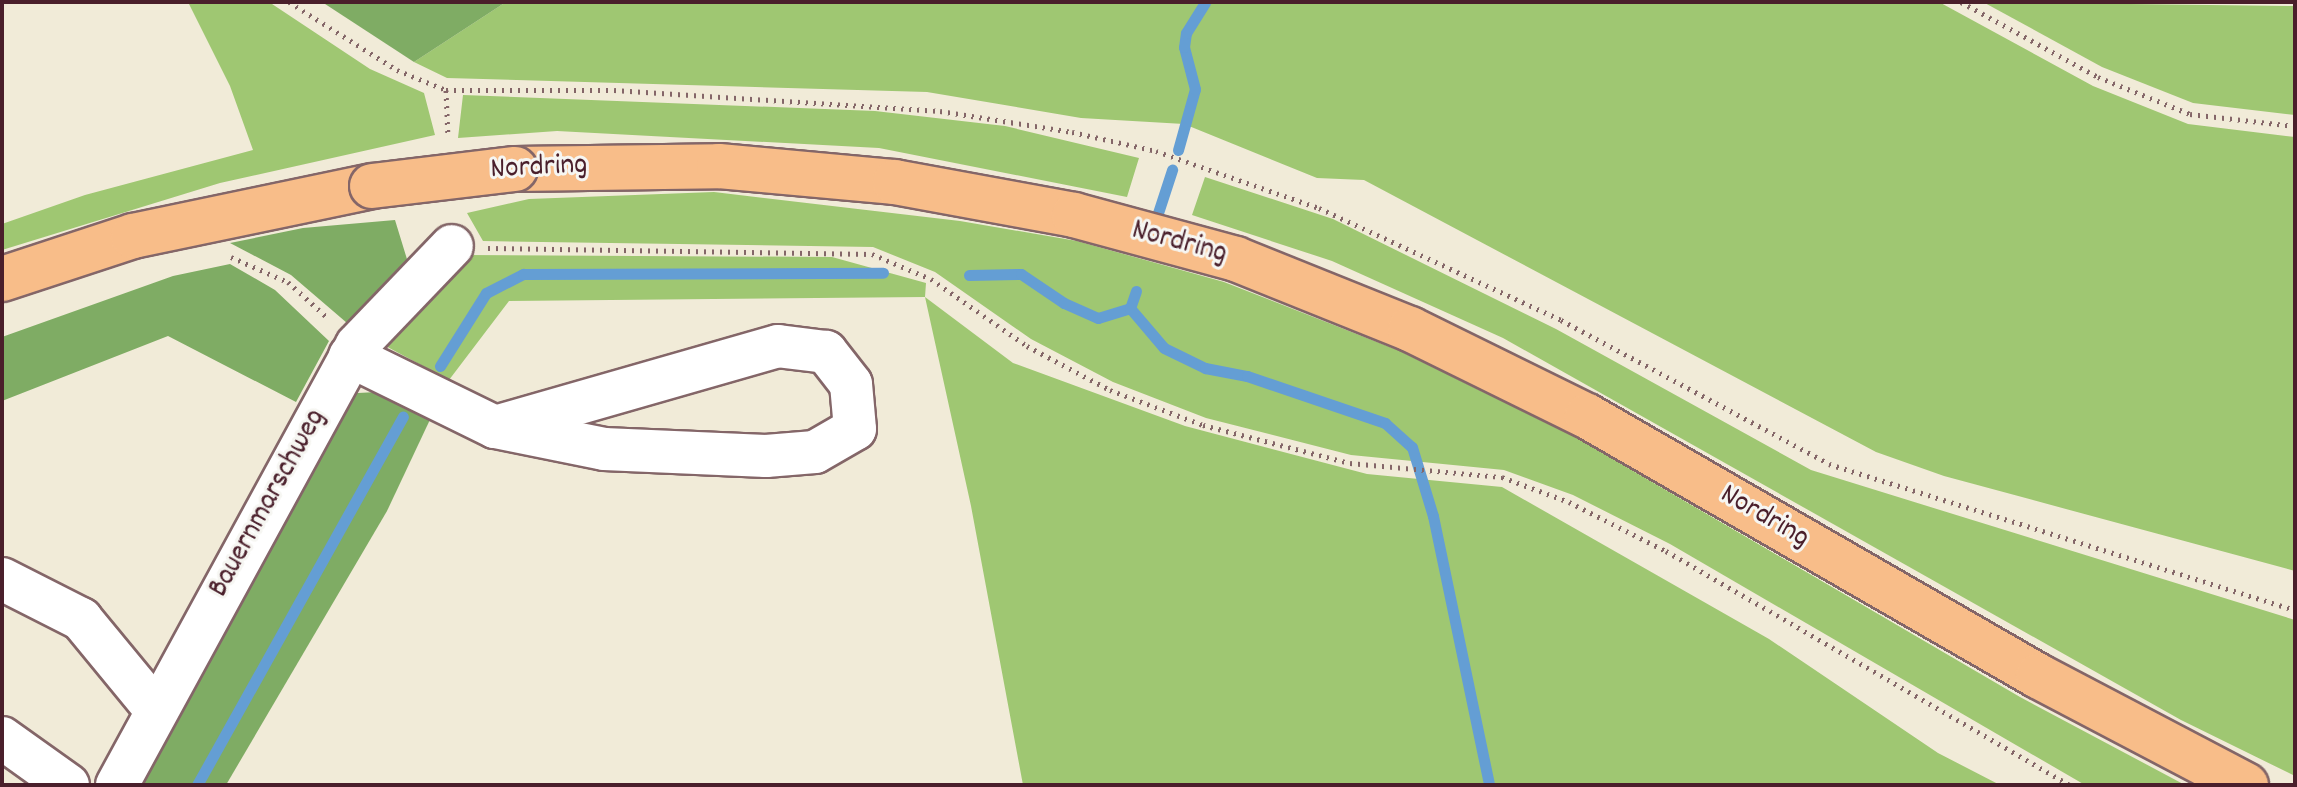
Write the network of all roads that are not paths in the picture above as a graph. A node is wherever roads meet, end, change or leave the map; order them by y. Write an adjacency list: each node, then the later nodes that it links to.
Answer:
1 (452, 246): 3 (street, Bauernmarschweg)
2 (2, 279): 10 (main road, Nordring, bridge)
3 (353, 351): 4 (street); 6 (street, Bauernmarschweg)
4 (495, 427): 4 (street)
5 (2, 579): 6 (street)
6 (156, 710): 9 (street, Bauernmarschweg)
7 (2, 738): 8 (street)
8 (68, 785)
9 (117, 785)
10 (2246, 785)

